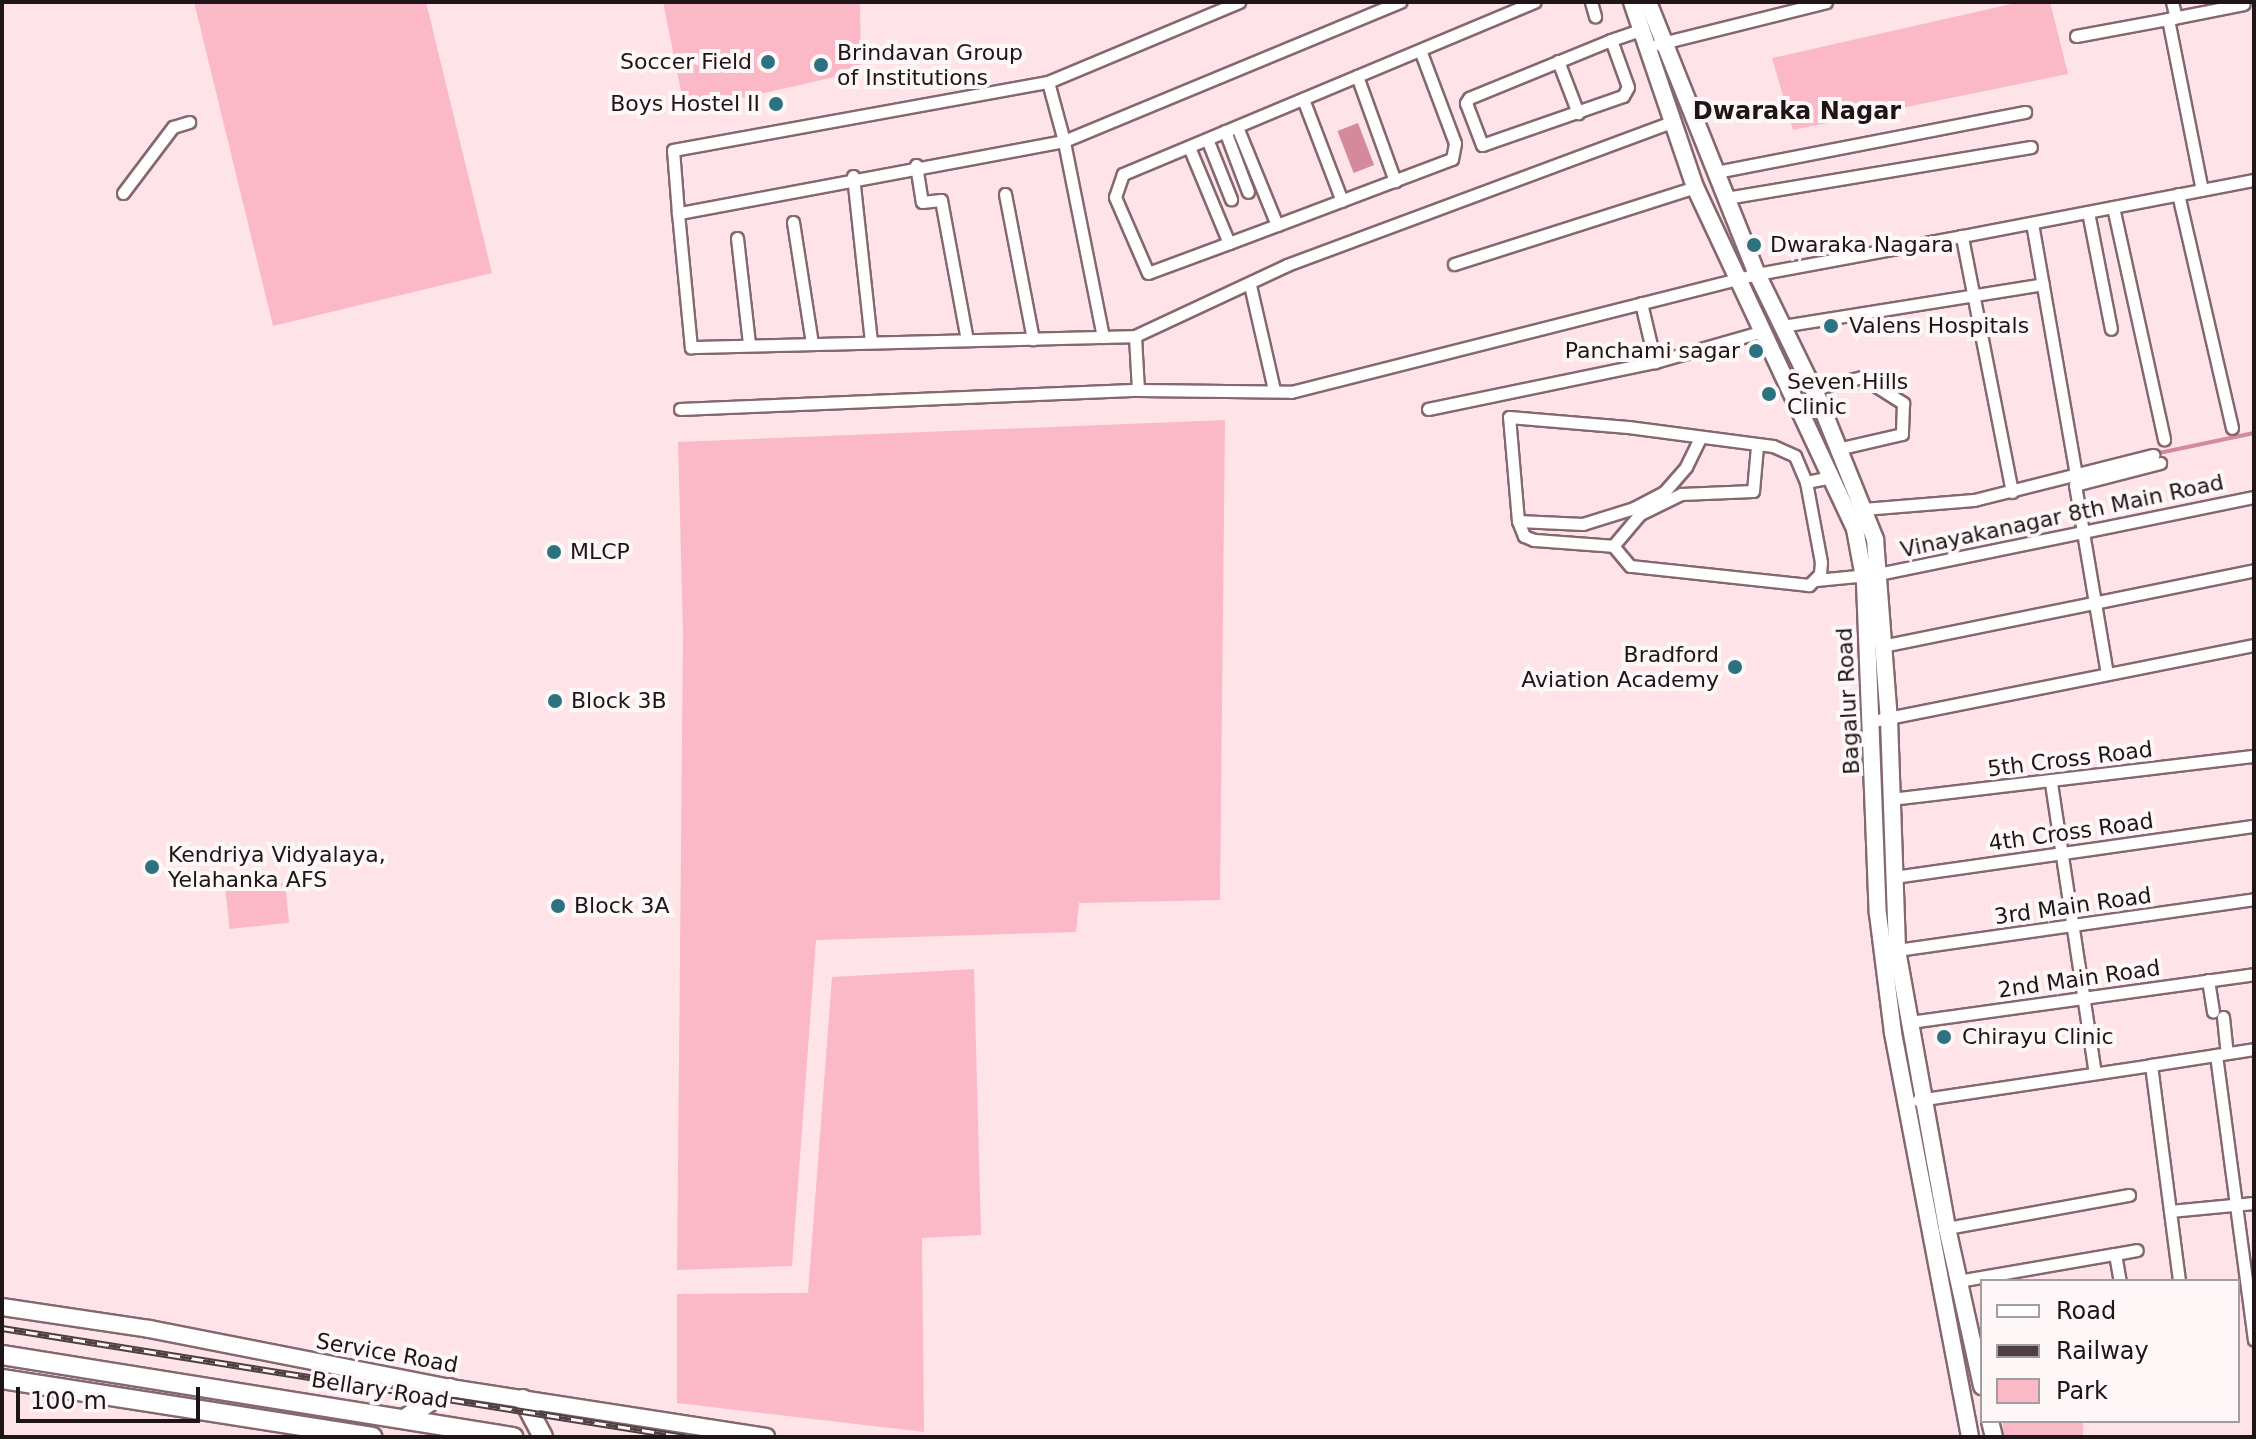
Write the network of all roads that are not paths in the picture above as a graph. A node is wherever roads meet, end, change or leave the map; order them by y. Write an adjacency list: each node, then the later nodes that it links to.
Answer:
1 (1239, 2): 20 (street)
2 (1400, 2): 28 (street)
3 (1535, 2): 17 (street)
4 (1591, 2): 11 (street)
5 (1632, 2): 13 (main road, Bagalur Road)
6 (1648, 2): 16 (main road, Bagalur Road)
7 (1826, 2): 16 (street)
8 (2172, 2): 12 (street)
9 (2244, 4): 10 (street)
10 (2219, 6): 12 (street)
11 (1595, 16)
12 (2172, 19): 14 (street); 37 (street)
13 (1643, 29): 15 (street); 16 (main road, Bagalur Road)
14 (2076, 36)
15 (1611, 40): 18 (street); 23 (street)
16 (1656, 44): 25 (main road, Bagalur Road); 32 (main road, Bagalur Road)
17 (1420, 50): 19 (street); 35 (street)
18 (1558, 61): 23 (street); 23 (street)
19 (1357, 76): 21 (street); 35 (street)
20 (1048, 82): 28 (street); 47 (street)
21 (1303, 99): 26 (street); 44 (street)
22 (2025, 112): 32 (street)
23 (1578, 113)
24 (189, 122): 39 (street)
25 (1671, 122): 36 (main road, Bagalur Road); 58 (street)
26 (1231, 129): 27 (street); 38 (street); 50 (street)
27 (1207, 139): 29 (street); 43 (street)
28 (1064, 141): 31 (street); 65 (street)
29 (1189, 147): 53 (street); 53 (street)
30 (2031, 147): 42 (street)
31 (916, 165): 33 (street); 67 (street)
32 (1716, 172): 42 (main road, Bagalur Road)
33 (853, 176): 47 (street); 68 (street)
34 (2254, 180): 37 (street)
35 (1395, 181): 44 (street)
36 (1695, 187): 54 (street); 56 (main road, Bagalur Road)
37 (2202, 190): 41 (street)
38 (1248, 192)
39 (123, 193)
40 (1005, 194): 66 (street)
41 (2178, 194): 45 (street); 77 (street)
42 (1726, 198): 55 (main road, Bagalur Road)
43 (1231, 199)
44 (1342, 201): 50 (street)
45 (2113, 207): 46 (street); 79 (street)
46 (2088, 212): 49 (street); 62 (street)
47 (678, 213): 69 (street)
48 (793, 222): 70 (street)
49 (2032, 223): 51 (street); 57 (street)
50 (1277, 225): 53 (street)
51 (1962, 236): 55 (street); 59 (street)
52 (737, 238): 69 (street)
53 (1229, 243)
54 (1454, 264)
55 (1757, 274): 56 (street); 61 (main road, Bagalur Road)
56 (1739, 278): 60 (street); 63 (main road, Bagalur Road)
57 (2043, 284): 59 (street); 84 (street)
58 (1250, 285): 64 (street); 74 (street)
59 (1974, 297): 61 (street); 88 (street)
60 (1641, 303): 71 (street); 74 (street)
61 (1782, 326): 72 (main road, Bagalur Road)
62 (2111, 329)
63 (1764, 331): 71 (street); 81 (main road, Bagalur Road)
64 (1135, 336): 65 (street); 73 (street)
65 (1103, 337): 66 (street)
66 (1033, 339): 67 (street)
67 (967, 340): 68 (street)
68 (871, 342): 70 (street)
69 (749, 343): 70 (street)
70 (812, 343)
71 (1655, 362): 76 (street)
72 (1813, 389): 82 (main road, Bagalur Road); 82 (street)
73 (1138, 390): 74 (street); 75 (street)
74 (1274, 390)
75 (680, 409)
76 (1428, 409)
77 (2232, 428)
78 (1700, 438): 80 (street); 91 (street); 91 (street)
79 (2164, 439)
80 (1757, 446): 83 (street); 93 (street)
81 (1817, 447): 83 (street); 85 (main road, Bagalur Road)
82 (1837, 449): 87 (main road, Bagalur Road)
83 (1795, 456): 86 (street)
84 (2076, 475): 88 (street); 92 (street)
85 (1831, 477): 86 (street); 87 (main road, Bagalur Road)
86 (1806, 482): 96 (street)
87 (1846, 492): 90 (main road, Bagalur Road); 95 (main road, Bagalur Road)
88 (2012, 492): 90 (street)
89 (2254, 497): 92 (street, Vinayakanagar 8th Main Road)
90 (1863, 509): 95 (main road, Bagalur Road)
91 (1518, 521): 93 (street)
92 (2084, 532): 95 (street, Vinayakanagar 8th Main Road); 97 (street)
93 (1613, 546): 96 (street, Vinayakanagar 8th Main Road)
94 (2254, 570): 97 (street)
95 (1871, 575): 96 (street, Vinayakanagar 8th Main Road); 99 (main road, Bagalur Road); 101 (main road, Bagalur Road)
96 (1816, 580)
97 (2096, 603): 99 (street); 100 (street)
98 (2254, 645): 100 (street)
99 (1882, 646): 101 (main road, Bagalur Road)
100 (2107, 674): 101 (street)
101 (1881, 720): 104 (main road, Bagalur Road); 120 (main road, Bagalur Road)
102 (2254, 756): 103 (street, 5th Cross Road)
103 (2051, 783): 104 (street, 5th Cross Road); 106 (street)
104 (1891, 799): 107 (main road, Bagalur Road)
105 (2254, 826): 106 (street, 4th Cross Road)
106 (2062, 853): 107 (street, 4th Cross Road); 109 (street)
107 (1894, 877): 110 (main road, Bagalur Road)
108 (2254, 899): 109 (street, 3rd Main Road)
109 (2073, 927): 110 (street, 3rd Main Road); 113 (street)
110 (1897, 950): 114 (main road, Bagalur Road)
111 (2254, 974): 112 (street, 2nd Main Road)
112 (2208, 980): 113 (street, 2nd Main Road); 116 (street)
113 (2084, 999): 114 (street, 2nd Main Road); 118 (street)
114 (1910, 1022): 119 (main road, Bagalur Road)
115 (2254, 1049): 116 (street)
116 (2222, 1054): 117 (street); 123 (street)
117 (2151, 1065): 118 (street); 124 (street)
118 (2095, 1073): 119 (street)
119 (1924, 1099): 120 (street); 125 (main road, Bagalur Road)
120 (1905, 1102): 144 (main road, Bagalur Road)
121 (2129, 1195): 125 (street)
122 (2254, 1203): 123 (street)
123 (2236, 1205): 124 (street); 133 (street)
124 (2170, 1211): 129 (street)
125 (1947, 1228): 130 (main road, Bagalur Road)
126 (2137, 1250): 127 (street)
127 (2115, 1254): 128 (street); 130 (street)
128 (2120, 1279)
129 (2179, 1279)
130 (1958, 1281): 132 (main road, Bagalur Road)
131 (2, 1307): 137 (main road, Service Road)
132 (1976, 1339): 135 (main road, Bagalur Road)
133 (2254, 1339)
134 (2, 1355): 139 (highway, Bellary Road)
135 (1980, 1370)
136 (2, 1379): 140 (highway)
137 (450, 1388): 138 (main road, Service Road); 139 (highway)
138 (523, 1399): 142 (highway); 143 (main road, Service Road)
139 (406, 1418): 141 (highway, Bellary Road)
140 (372, 1437)
141 (513, 1437)
142 (543, 1437)
143 (766, 1437)
144 (1970, 1437)

